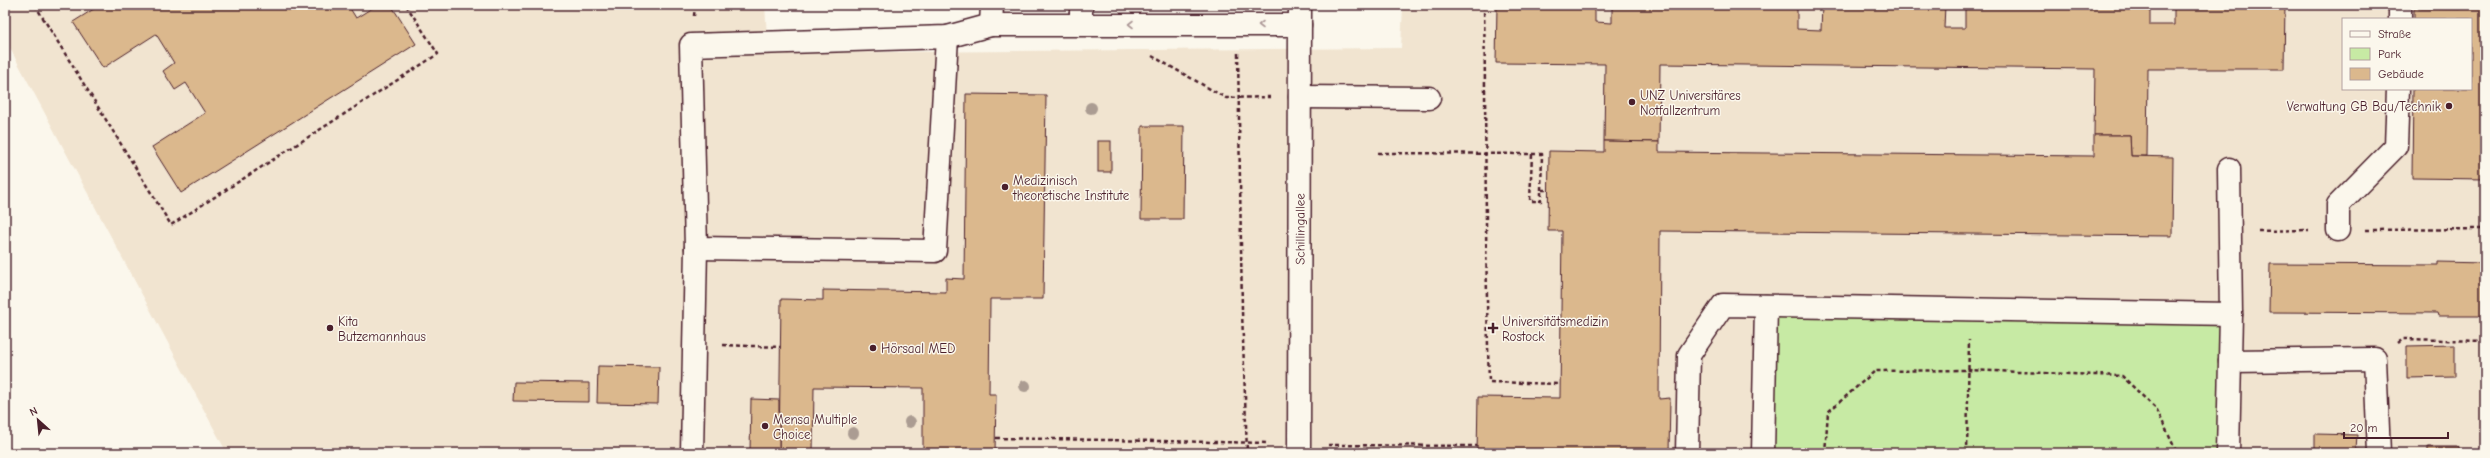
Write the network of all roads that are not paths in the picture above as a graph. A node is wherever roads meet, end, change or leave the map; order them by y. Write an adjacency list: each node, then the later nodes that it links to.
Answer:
1 (2400, 5): 5 (street)
2 (1081, 14): 3 (street); 4 (street, one-way to 2)
3 (991, 15): 6 (street)
4 (1300, 15): 8 (street, Schillingallee)
5 (2400, 18)
6 (947, 37): 12 (street); 12 (street)
7 (2398, 90): 11 (street)
8 (1300, 97): 9 (street); 16 (street, Schillingallee)
9 (1429, 98)
10 (2229, 169): 14 (street)
11 (2338, 230)
12 (696, 248): 17 (street)
13 (1766, 306): 14 (street); 18 (street); 19 (street)
14 (2231, 314): 15 (street)
15 (2230, 361): 20 (street); 21 (street)
16 (1299, 449)
17 (692, 453)
18 (1687, 453)
19 (1763, 453)
20 (2228, 453)
21 (2379, 453)

